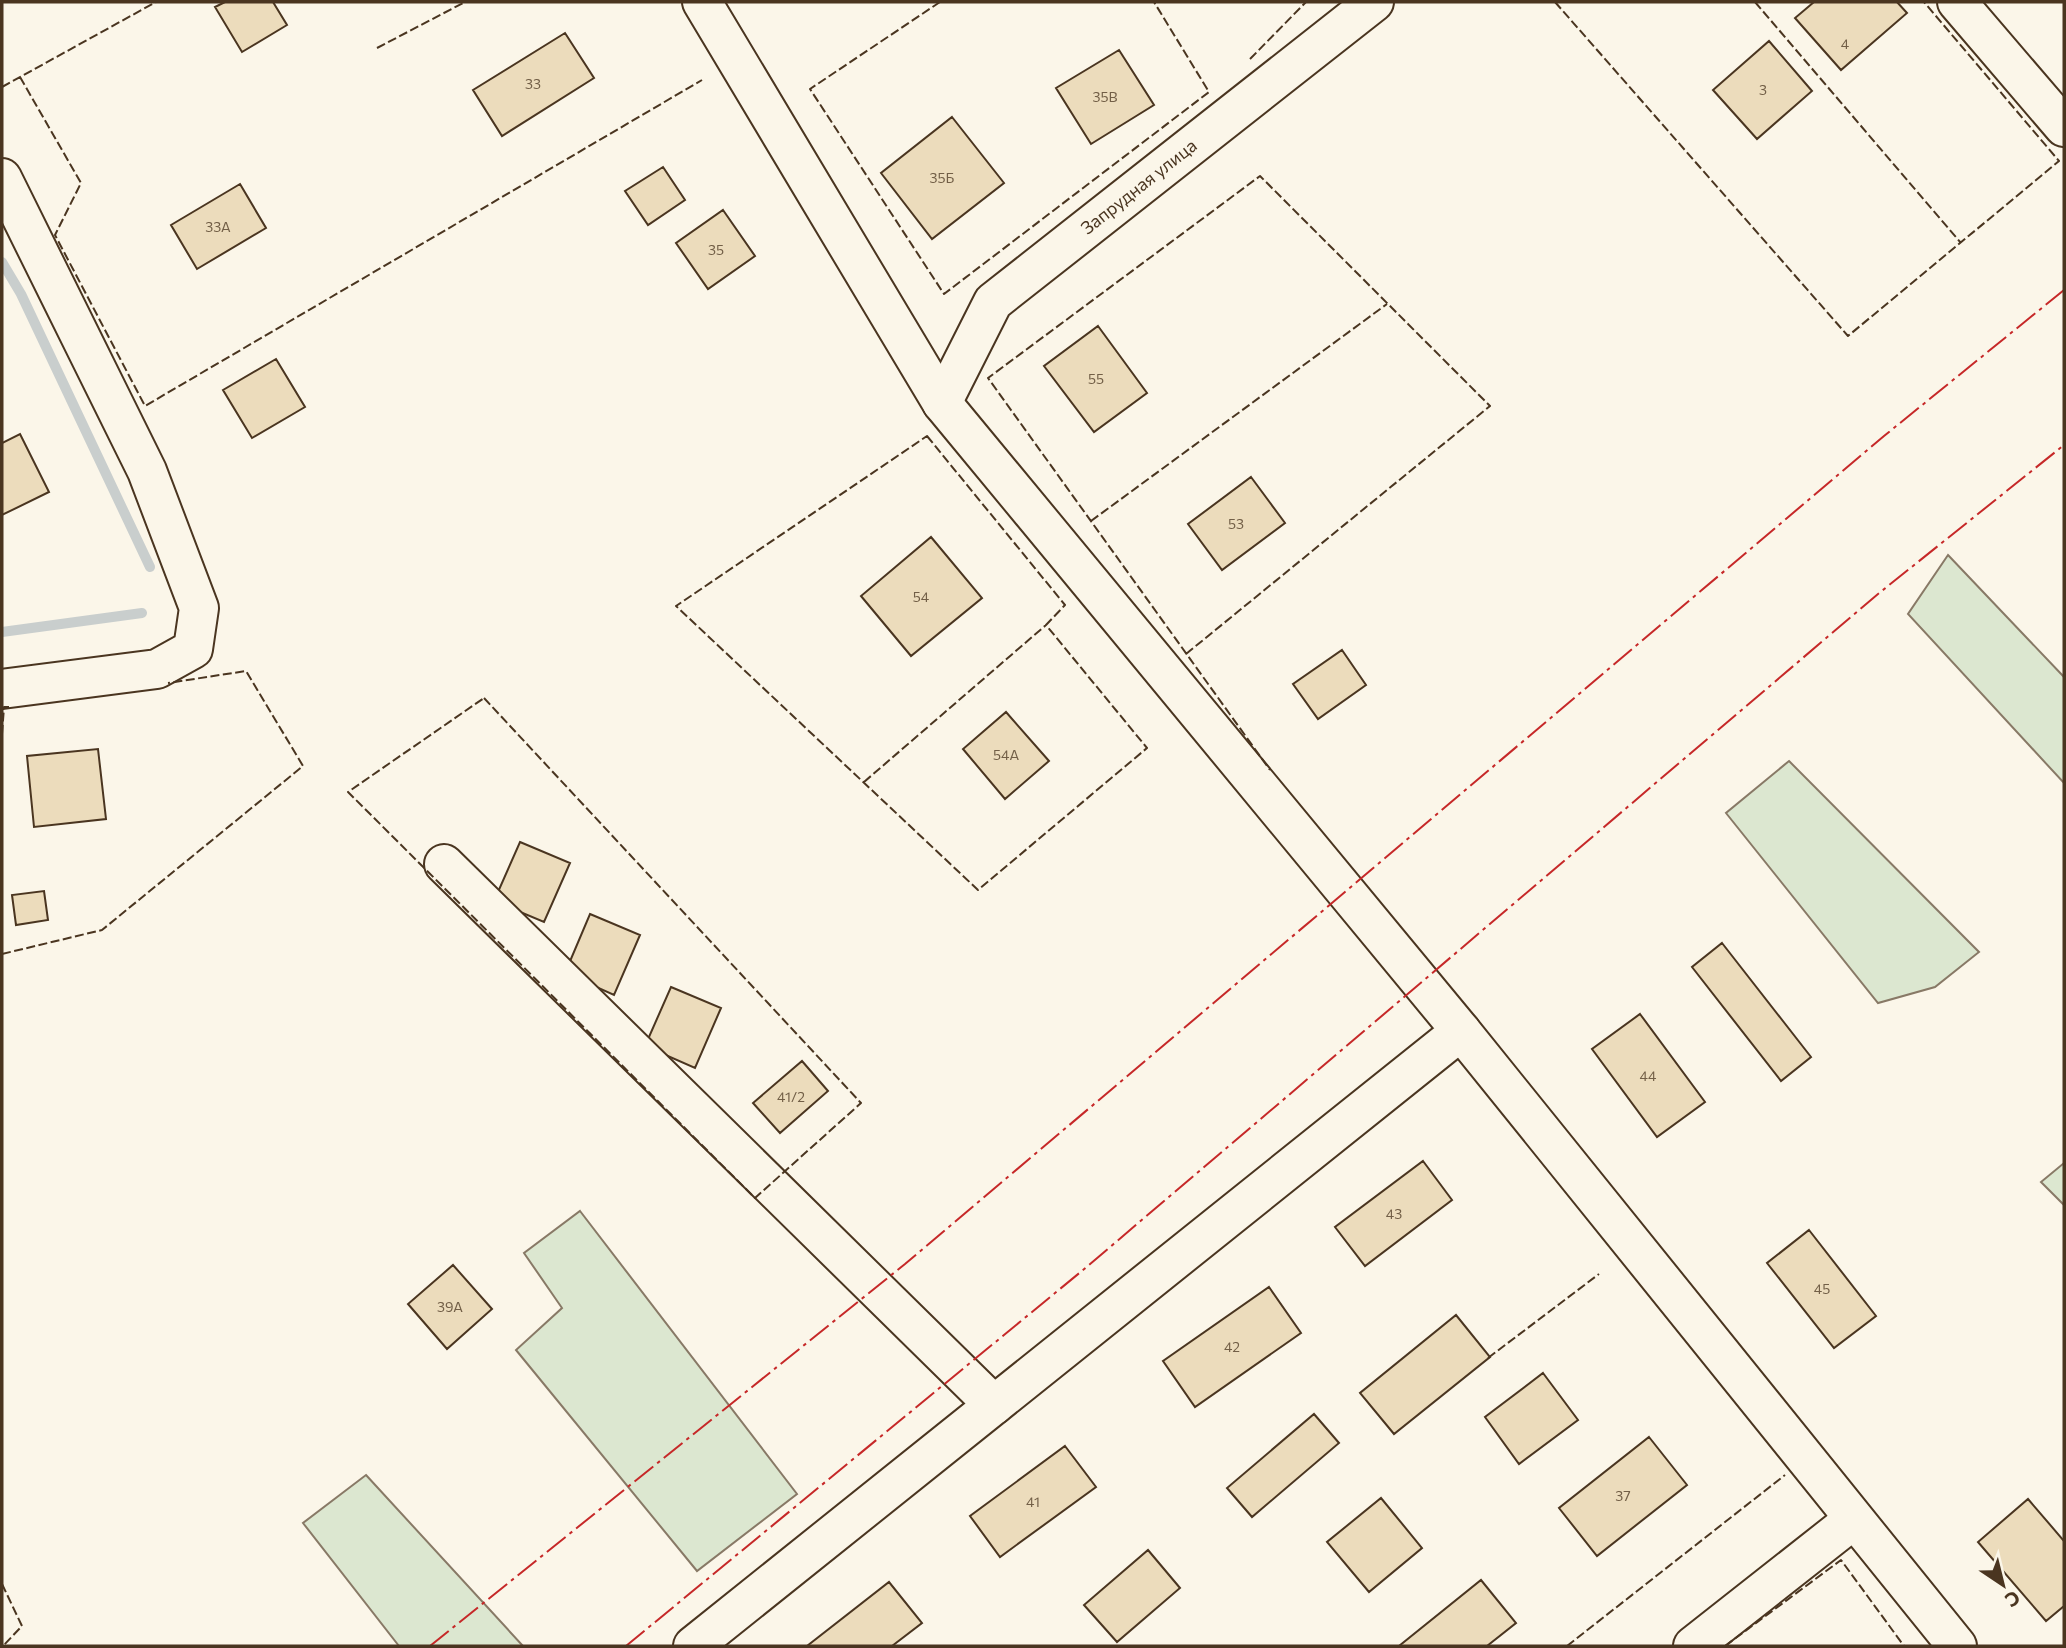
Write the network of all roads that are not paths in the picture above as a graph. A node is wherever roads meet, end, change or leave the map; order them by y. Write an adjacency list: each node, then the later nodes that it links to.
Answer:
1 (702, 2): 6 (street)
2 (1374, 2): 6 (street, Запрудная улица)
3 (1957, 2): 4 (street)
4 (2064, 127)
5 (2, 178): 7 (street)
6 (943, 403): 9 (street)
7 (2, 689)
8 (444, 864): 10 (street)
9 (1461, 1031): 10 (street); 11 (street)
10 (994, 1405): 12 (street)
11 (1853, 1520): 13 (street); 14 (street)
12 (693, 1646)
13 (1693, 1646)
14 (1957, 1646)

